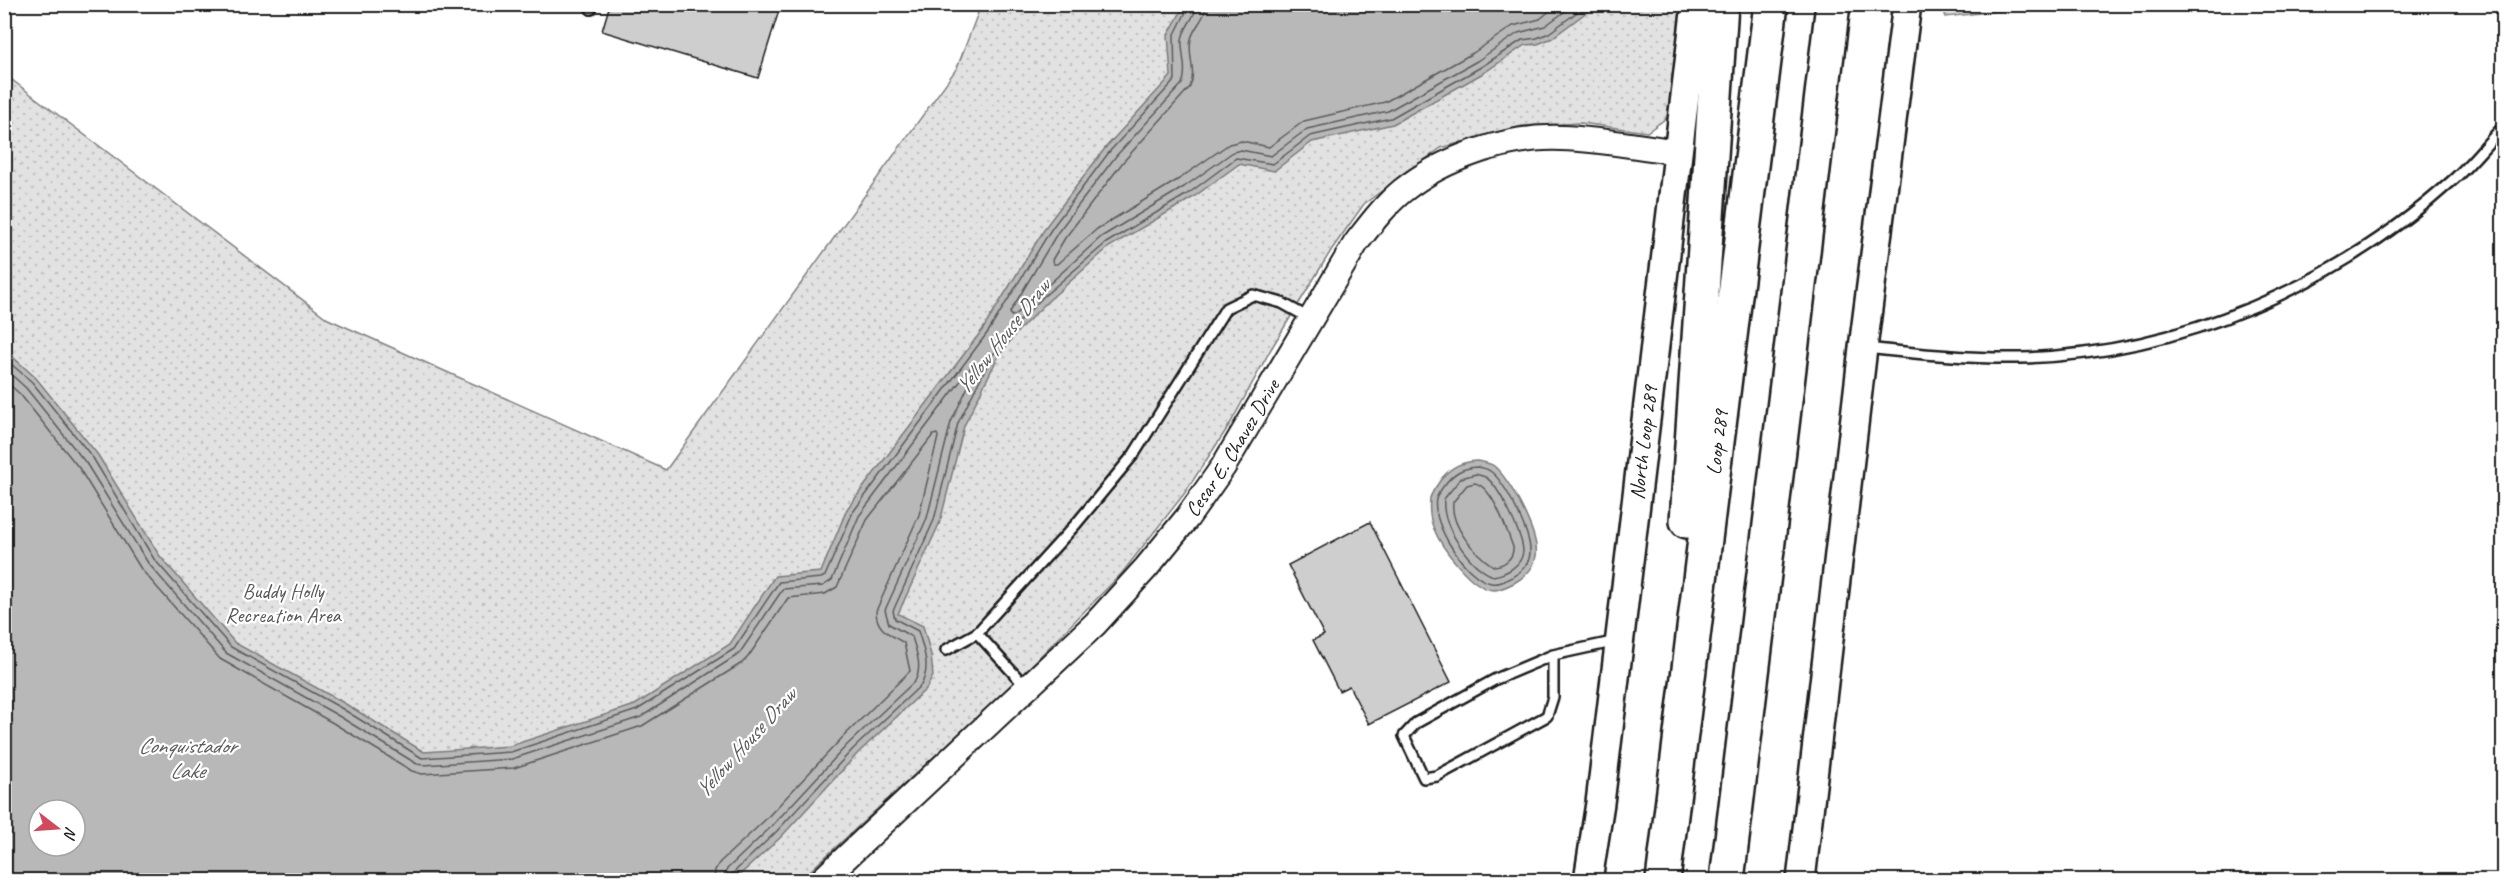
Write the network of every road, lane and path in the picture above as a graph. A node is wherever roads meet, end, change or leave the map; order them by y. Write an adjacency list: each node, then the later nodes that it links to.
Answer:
1 (1696, 4): 7 (main road, North Loop 289)
2 (1721, 4): 15 (highway)
3 (1771, 4): 15 (highway, Loop 289)
4 (1833, 4): 19 (highway)
5 (1907, 4): 9 (main road)
6 (2504, 126): 9 (lane)
7 (1679, 152): 8 (street, Cesar E. Chavez Drive); 11 (main road, North Loop 289)
8 (1311, 319): 10 (lane); 14 (street, Cesar E. Chavez Drive)
9 (1863, 348): 20 (main road)
10 (977, 633): 12 (lane); 14 (lane)
11 (1619, 641): 13 (lane); 17 (main road, North Loop 289)
12 (946, 650)
13 (1553, 655): 13 (lane)
14 (1027, 688): 16 (street, Cesar E. Chavez Drive)
15 (1682, 736): 18 (highway, Loop 289)
16 (822, 880)
17 (1588, 880)
18 (1664, 880)
19 (1727, 880)
20 (1801, 880)

